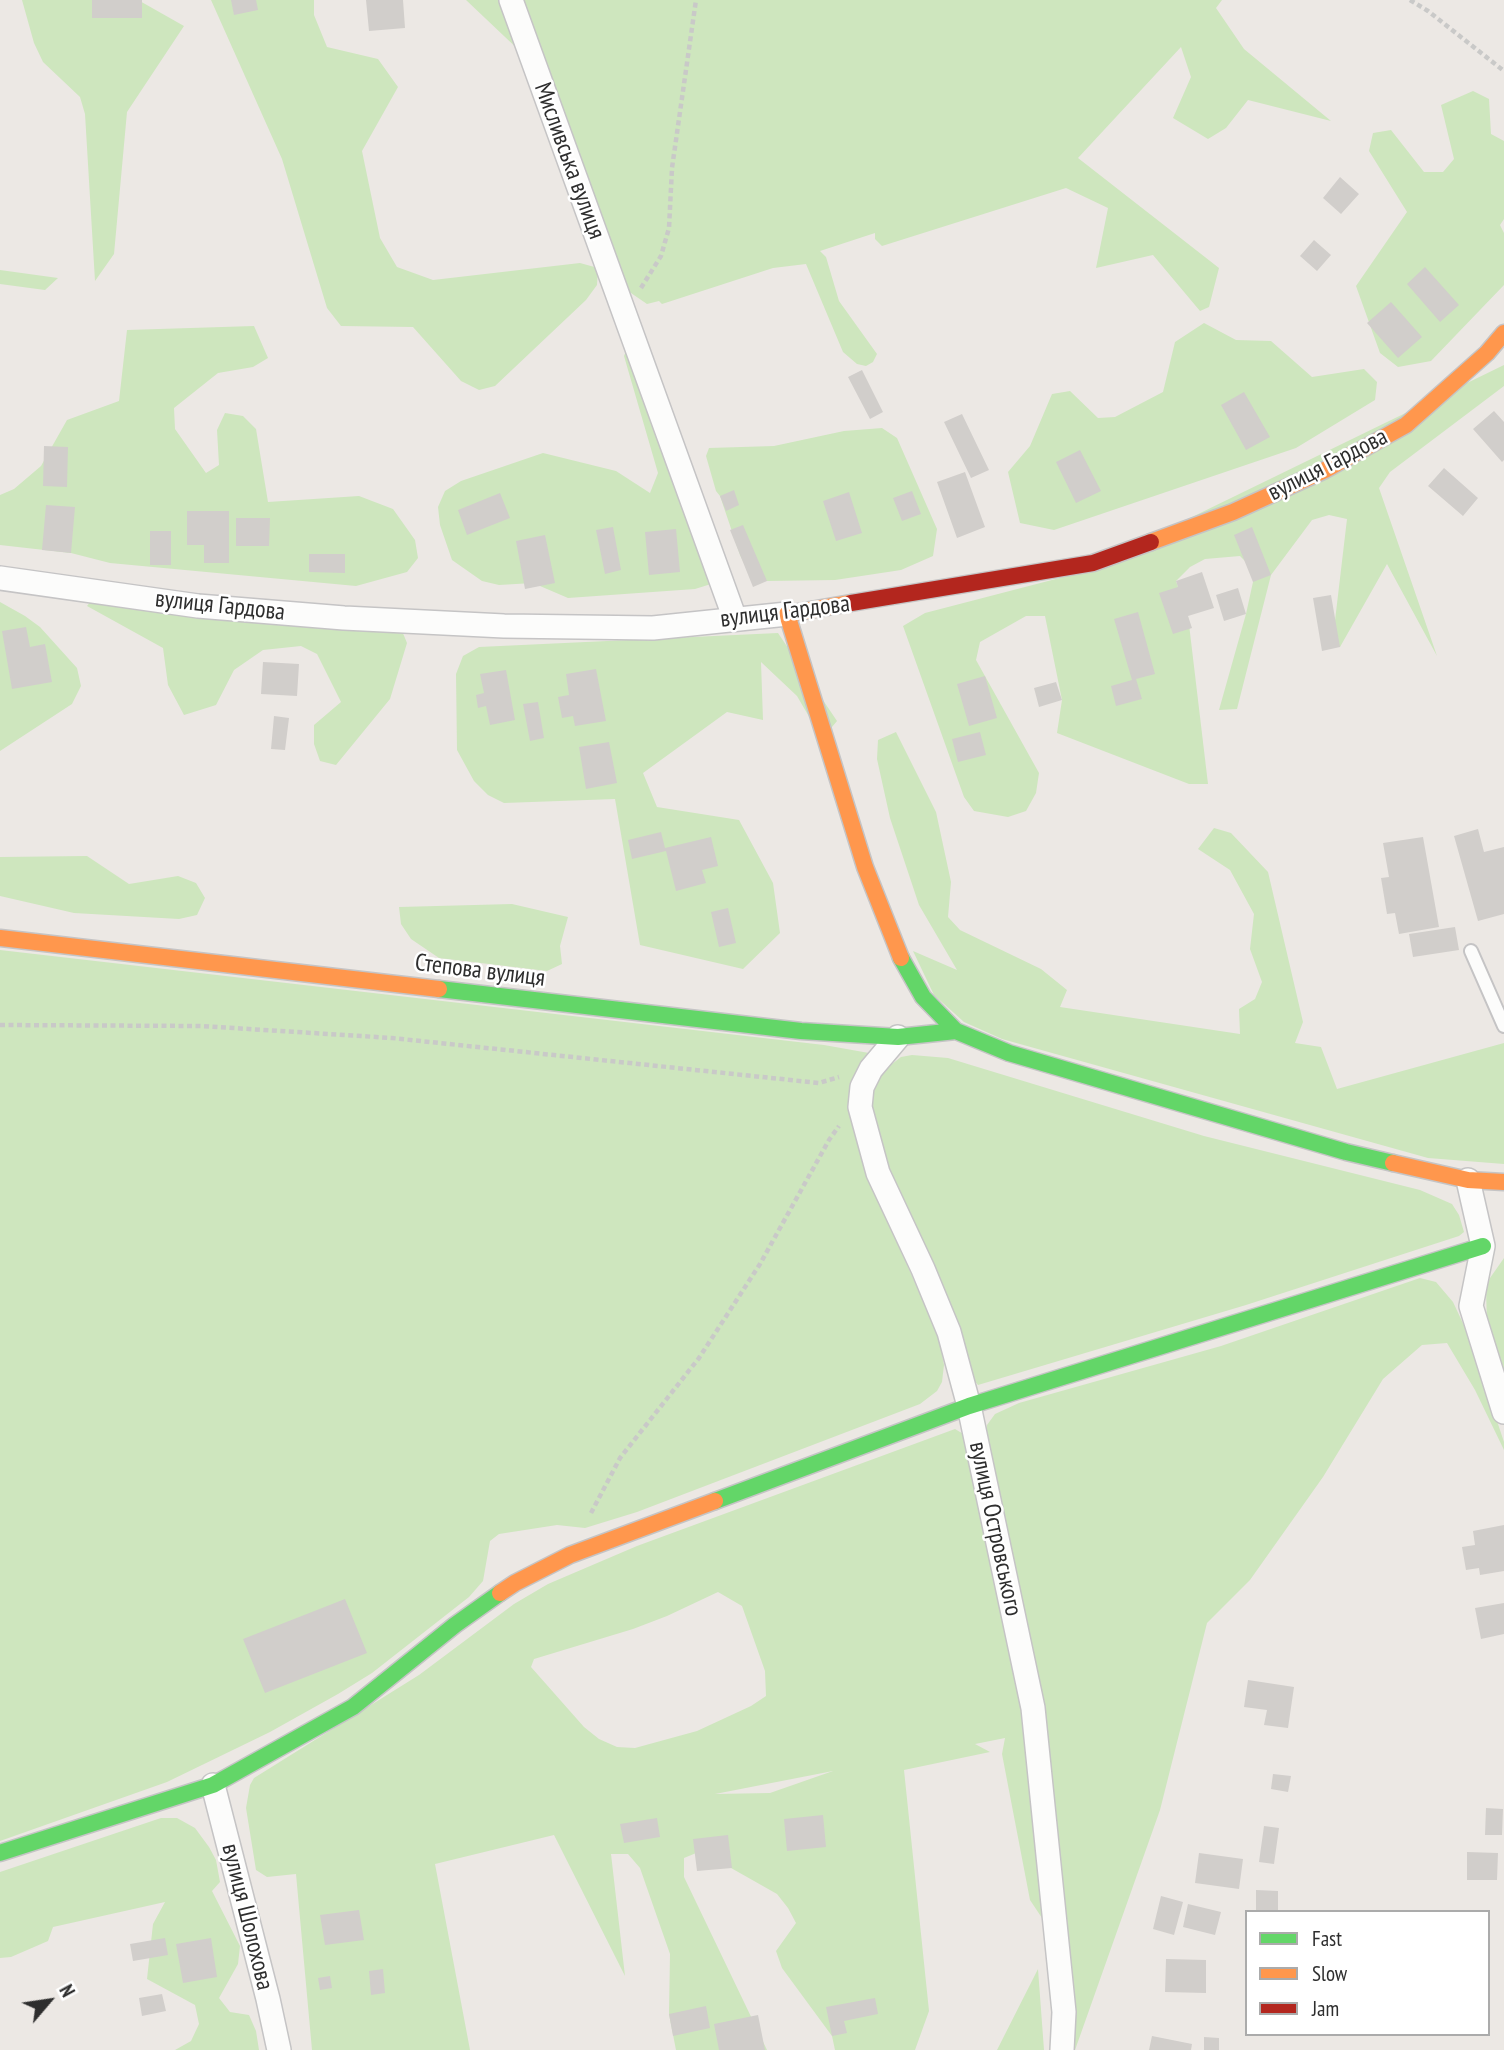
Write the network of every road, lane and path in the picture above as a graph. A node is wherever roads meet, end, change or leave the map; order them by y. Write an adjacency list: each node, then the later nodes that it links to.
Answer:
1 (511, 0): 5 (street, Мисливська вулиця)
2 (696, 0): 5 (path)
3 (1410, 0): 4 (path)
4 (1504, 71)
5 (627, 321): 9 (street, Мисливська вулиця)
6 (1504, 333): 8 (street, вулиця Гардова)
7 (0, 578): 9 (street, вулиця Гардова)
8 (787, 614): 9 (street, вулиця Гардова); 14 (street)
9 (735, 619)
10 (0, 937): 15 (street, Степова вулиця)
11 (1471, 951): 13 (lane)
12 (0, 1025): 16 (path)
13 (1504, 1026)
14 (956, 1031): 15 (street, Степова вулиця); 18 (street)
15 (898, 1037): 16 (street, вулиця Островського)
16 (871, 1069): 17 (street, вулиця Островського)
17 (860, 1107): 21 (street, вулиця Островського); 23 (path)
18 (1468, 1180): 19 (street); 20 (street)
19 (1504, 1182)
20 (1483, 1246): 21 (street); 22 (street)
21 (969, 1406): 24 (street); 27 (street, вулиця Островського)
22 (1504, 1412)
23 (589, 1518)
24 (213, 1785): 25 (street); 26 (street, вулиця Шолохова)
25 (0, 1853)
26 (279, 2050)
27 (1062, 2050)

